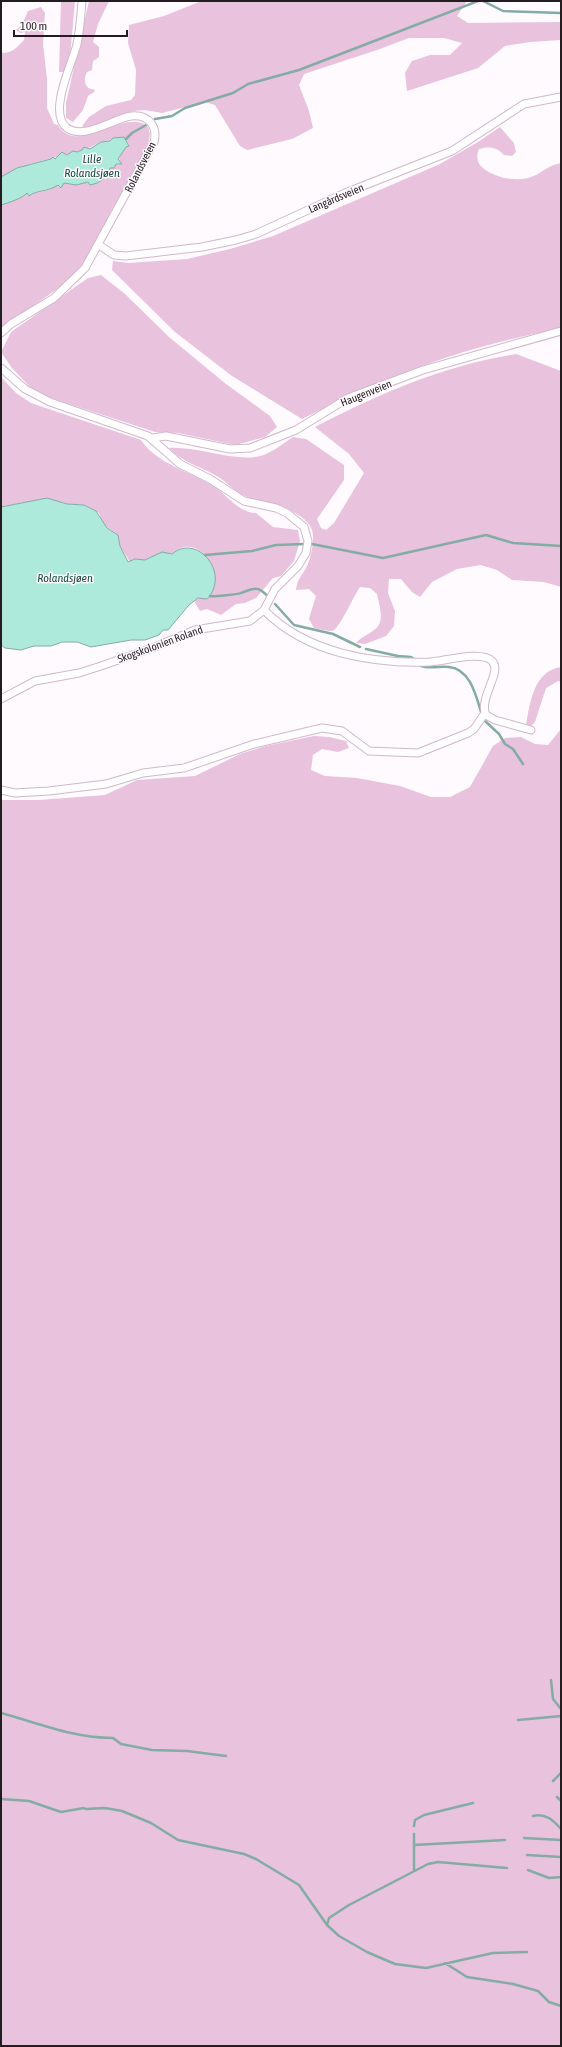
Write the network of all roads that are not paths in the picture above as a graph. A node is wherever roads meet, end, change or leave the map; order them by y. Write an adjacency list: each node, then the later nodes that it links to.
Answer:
1 (82, 1): 3 (street, Rolandsveien)
2 (561, 97): 3 (street, Langårdsveien)
3 (99, 245): 5 (street, Rolandsveien)
4 (561, 331): 7 (street, Haugenveien)
5 (1, 333)
6 (1, 368): 7 (street)
7 (152, 438): 8 (street)
8 (264, 610): 9 (street, Skogskolonien Roland); 10 (street)
9 (1, 699)
10 (485, 713): 11 (street); 12 (street)
11 (531, 730)
12 (1, 790)

